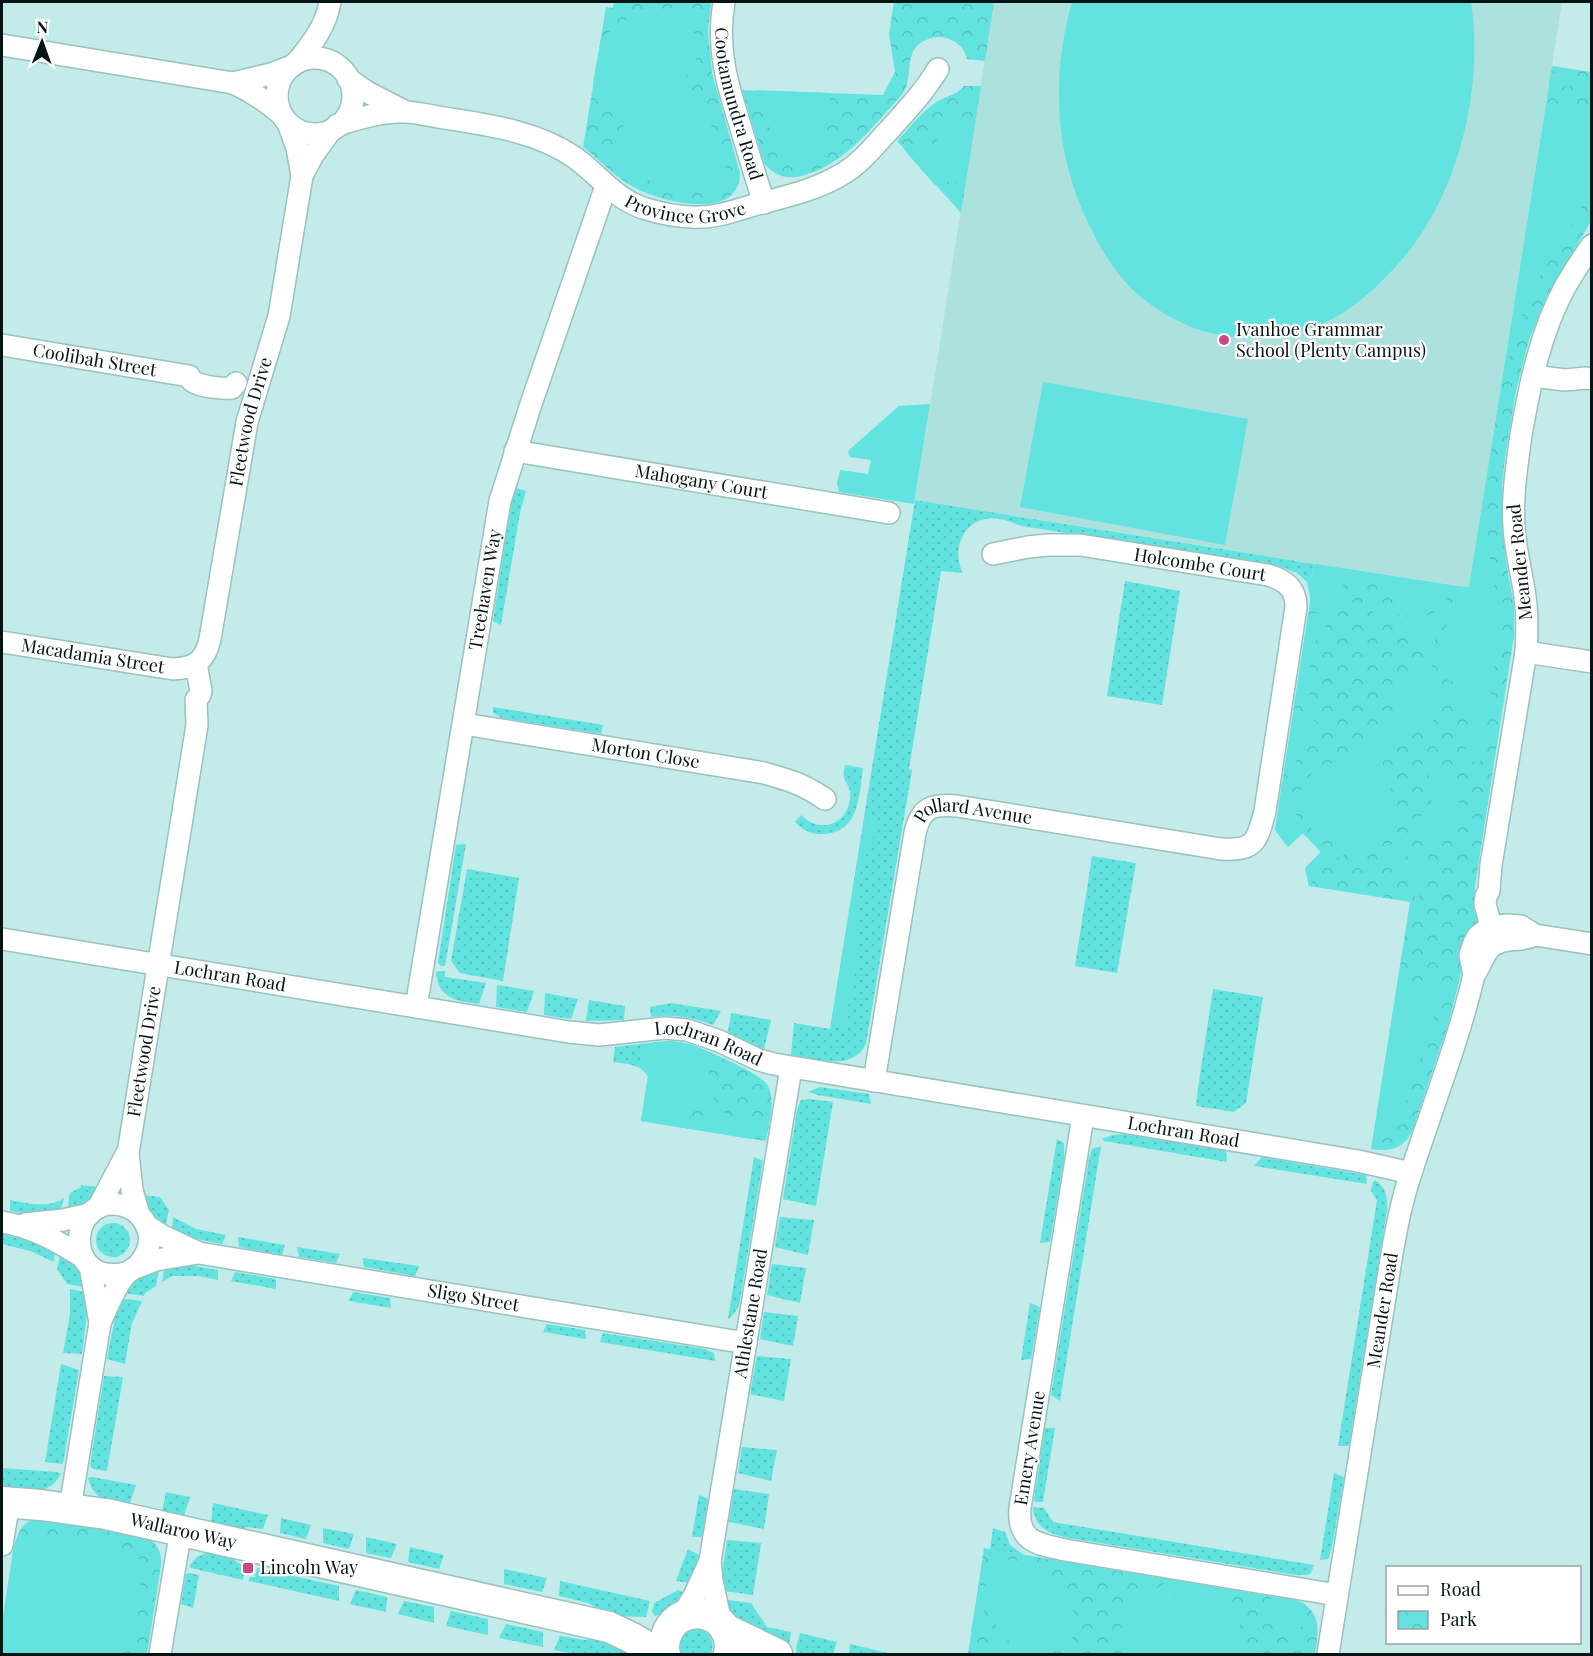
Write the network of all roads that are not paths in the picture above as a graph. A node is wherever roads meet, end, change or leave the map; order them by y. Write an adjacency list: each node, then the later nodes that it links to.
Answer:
1 (724, 2): 13 (street, Cootamundra Road)
2 (329, 8): 4 (street); 6 (street)
3 (2, 45): 7 (street)
4 (294, 64): 6 (street); 7 (street); 9 (street)
5 (938, 69): 13 (street, Province Grove)
6 (346, 75): 8 (street, Province Grove); 10 (street)
7 (232, 83): 9 (street)
8 (404, 112): 10 (street, Province Grove); 12 (street, Province Grove)
9 (285, 118): 10 (street); 11 (street, Fleetwood Drive)
10 (334, 128): 11 (street, Fleetwood Drive)
11 (302, 176): 18 (street, Fleetwood Drive)
12 (606, 186): 13 (street, Province Grove); 19 (street, Treehaven Way)
13 (764, 202)
14 (1592, 245): 16 (street, Meander Road)
15 (2, 345): 18 (street, Coolibah Street)
16 (1534, 369): 17 (street); 23 (street, Meander Road)
17 (1588, 378)
18 (257, 387): 25 (street, Fleetwood Drive)
19 (515, 451): 20 (street, Mahogany Court); 26 (street, Treehaven Way)
20 (889, 513)
21 (993, 554): 28 (street, Holcombe Court)
22 (2, 642): 25 (street, Macadamia Street)
23 (1526, 652): 24 (street); 29 (street, Meander Road)
24 (1592, 663)
25 (189, 666): 32 (street, Fleetwood Drive)
26 (464, 724): 27 (street, Morton Close); 33 (street, Treehaven Way)
27 (825, 799)
28 (1256, 839): 35 (street, Pollard Avenue)
29 (1499, 934): 31 (street); 38 (street, Meander Road)
30 (2, 939): 32 (street, Lochran Road)
31 (1592, 944)
32 (158, 965): 33 (street, Lochran Road); 37 (street, Fleetwood Drive)
33 (416, 1007): 34 (street, Lochran Road)
34 (791, 1068): 35 (street, Lochran Road); 46 (street, Athlestane Road)
35 (874, 1081): 36 (street, Lochran Road)
36 (1083, 1116): 38 (street, Lochran Road); 52 (street, Emery Avenue)
37 (128, 1153): 39 (street, Fleetwood Drive); 40 (street, Fleetwood Drive)
38 (1411, 1173): 52 (street, Meander Road)
39 (94, 1211): 40 (street); 41 (street); 43 (street)
40 (142, 1220): 42 (street, Sligo Street); 44 (street)
41 (10, 1223): 43 (street)
42 (199, 1253): 44 (street, Sligo Street); 46 (street, Sligo Street)
43 (87, 1262): 44 (street); 45 (street)
44 (131, 1270): 45 (street)
45 (100, 1323): 48 (street)
46 (746, 1343): 51 (street, Athlestane Road)
47 (5, 1502): 48 (street, Wallaroo Way); 50 (street)
48 (70, 1508): 49 (street, Wallaroo Way)
49 (181, 1530): 54 (street, Wallaroo Way); 56 (street)
50 (2, 1545)
51 (710, 1561): 53 (street, Athlestane Road); 55 (street, Athlestane Road)
52 (1337, 1595): 60 (street, Meander Road)
53 (679, 1618): 54 (street, Wallaroo Way); 55 (street, Wallaroo Way); 58 (street)
54 (609, 1627): 57 (street, Wallaroo Way)
55 (725, 1635): 59 (street)
56 (160, 1654)
57 (659, 1654)
58 (665, 1654)
59 (777, 1654)
60 (1328, 1654)

